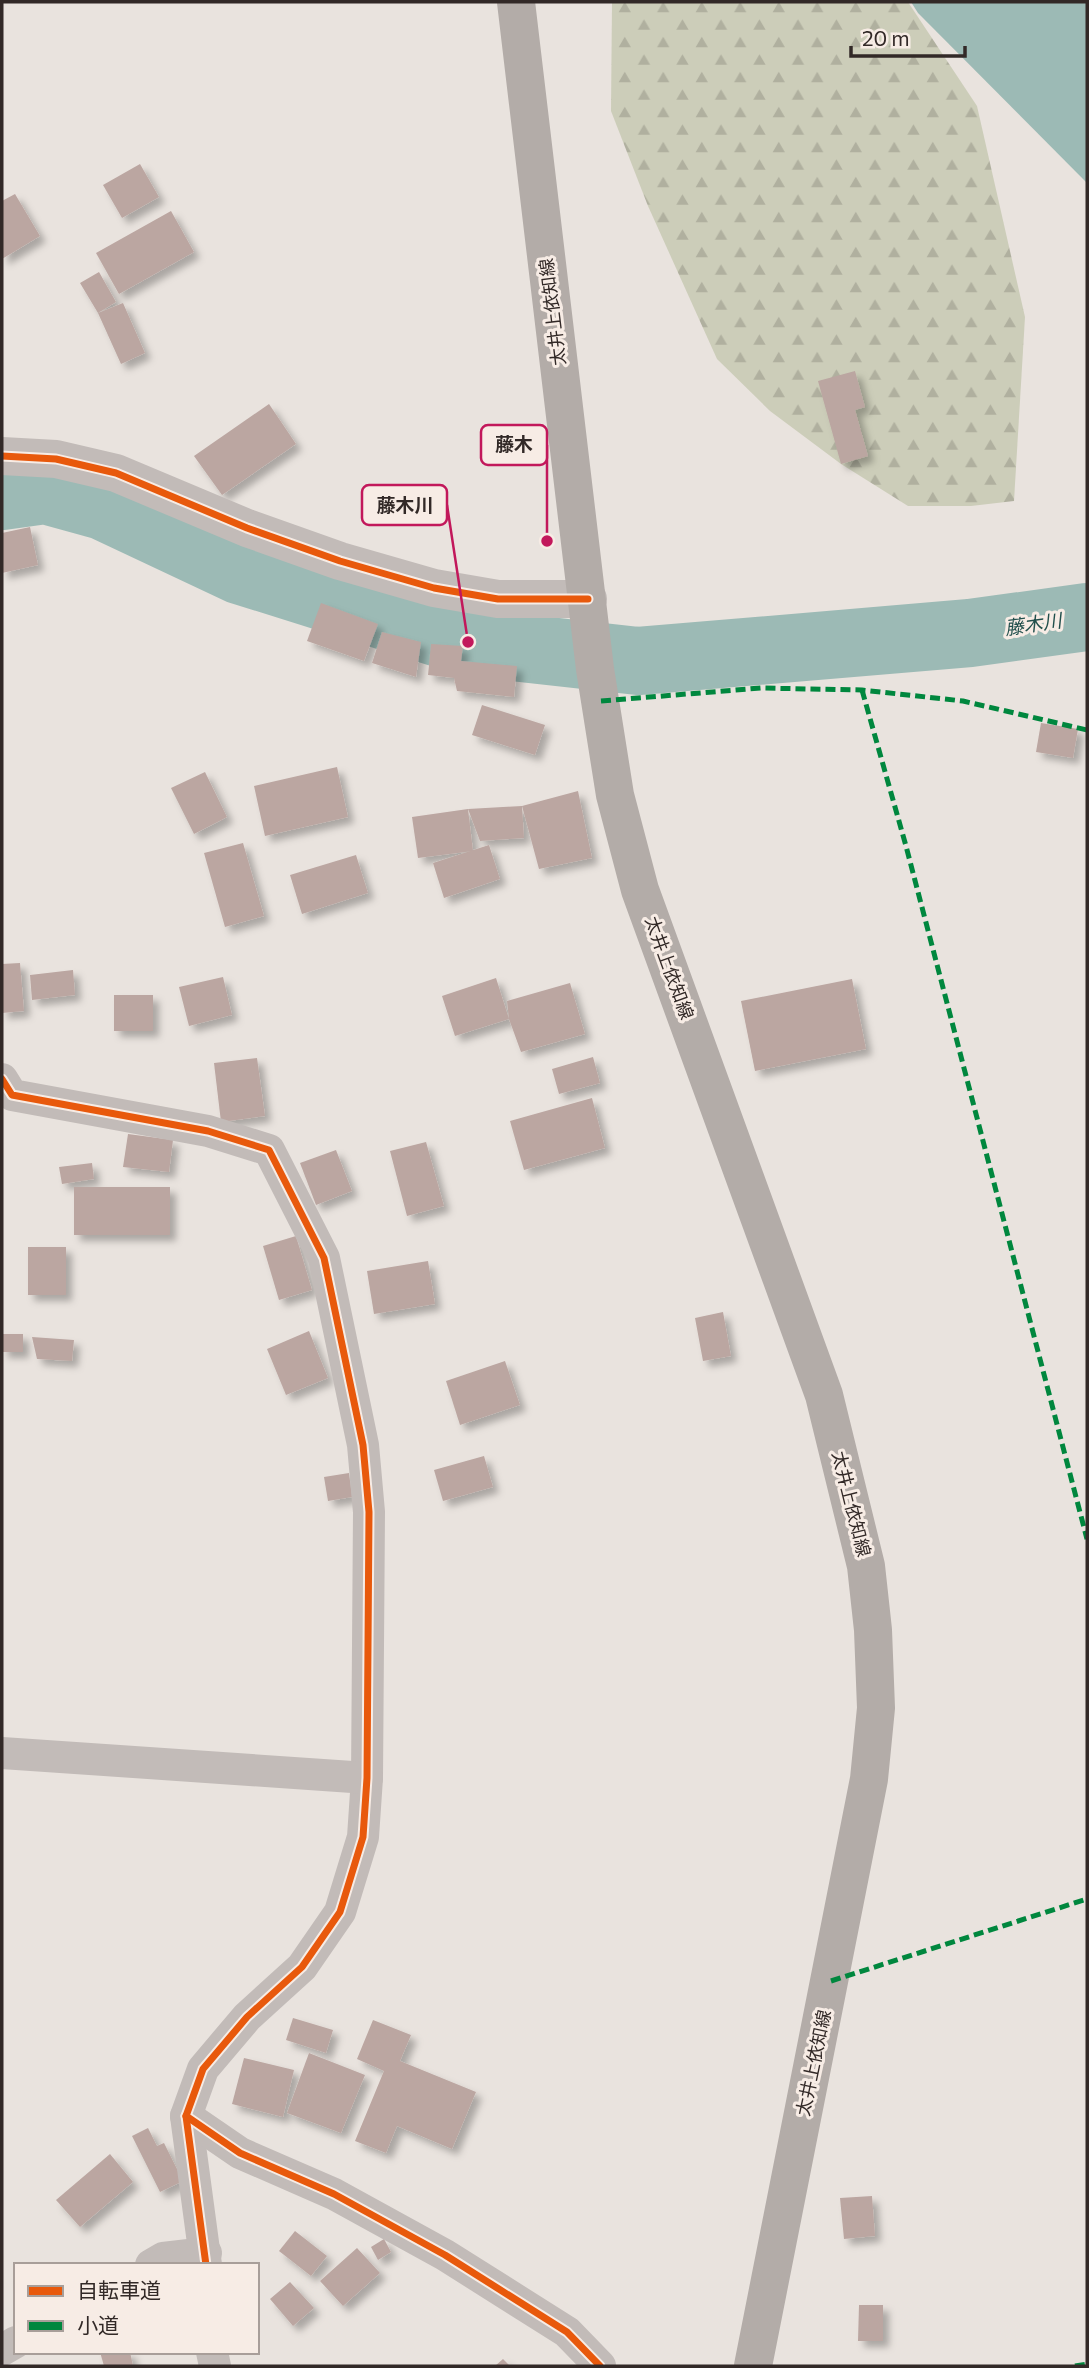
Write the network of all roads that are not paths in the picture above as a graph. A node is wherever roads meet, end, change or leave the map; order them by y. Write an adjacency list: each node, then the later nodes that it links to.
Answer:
1 (516, 2): 3 (main road, 太井上依知線)
2 (2, 456): 3 (street)
3 (589, 610): 11 (main road, 太井上依知線)
4 (2, 1079): 6 (street)
5 (2, 1753): 6 (street)
6 (367, 1778): 7 (street)
7 (186, 2116): 8 (street); 10 (street)
8 (206, 2259): 9 (street)
9 (154, 2263)
10 (600, 2366)
11 (753, 2366)

